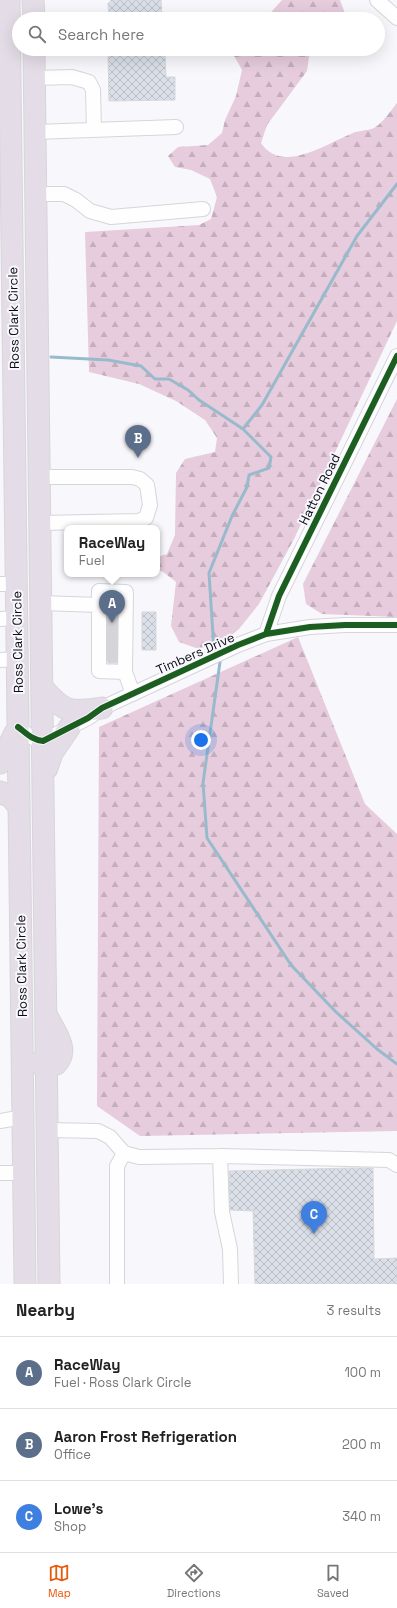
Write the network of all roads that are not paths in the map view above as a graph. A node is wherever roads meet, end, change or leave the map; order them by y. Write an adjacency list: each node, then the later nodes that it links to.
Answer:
1 (9, 0): 8 (highway, Ross Clark Circle)
2 (33, 0): 4 (highway)
3 (377, 0): 5 (street)
4 (34, 12)
5 (397, 18)
6 (34, 56): 7 (highway, Ross Clark Circle)
7 (34, 78): 8 (highway); 10 (street); 11 (highway, Ross Clark Circle)
8 (10, 79): 14 (highway, Ross Clark Circle)
9 (176, 127): 10 (street)
10 (94, 130): 11 (street)
11 (35, 132): 12 (highway, Ross Clark Circle)
12 (36, 194): 13 (street); 15 (highway, Ross Clark Circle)
13 (203, 209)
14 (6, 253): 15 (highway); 17 (highway, Ross Clark Circle)
15 (37, 271): 19 (highway, Ross Clark Circle)
16 (0, 282): 17 (highway)
17 (13, 302): 21 (highway, Ross Clark Circle)
18 (397, 356): 26 (street, Hatton Road)
19 (39, 477): 20 (highway, Ross Clark Circle); 20 (street)
20 (40, 523): 22 (highway, Ross Clark Circle)
21 (8, 584): 23 (highway, Ross Clark Circle)
22 (41, 603): 25 (street); 29 (highway, Ross Clark Circle)
23 (8, 618): 27 (highway, Ross Clark Circle)
24 (397, 625): 26 (street, Timbers Drive)
25 (112, 630): 28 (street); 28 (street)
26 (266, 634): 30 (street, Timbers Drive)
27 (9, 660): 32 (highway, Ross Clark Circle)
28 (124, 672): 30 (street)
29 (42, 687): 31 (highway); 34 (highway, Ross Clark Circle)
30 (133, 694): 31 (street, Timbers Drive)
31 (102, 708): 33 (street, Timbers Drive)
32 (18, 727): 34 (street); 35 (highway, Ross Clark Circle)
33 (69, 728): 34 (street, Timbers Drive); 36 (highway)
34 (43, 741): 36 (highway, Ross Clark Circle)
35 (6, 765): 36 (street); 38 (highway, Ross Clark Circle)
36 (43, 778): 40 (highway, Ross Clark Circle)
37 (0, 792): 38 (highway)
38 (20, 807): 39 (highway, Ross Clark Circle)
39 (22, 1047): 40 (highway); 42 (highway, Ross Clark Circle)
40 (47, 1066): 43 (highway, Ross Clark Circle)
41 (0, 1121): 42 (street)
42 (23, 1124): 43 (highway); 48 (highway, Ross Clark Circle)
43 (48, 1130): 44 (street); 50 (highway, Ross Clark Circle)
44 (124, 1153): 45 (street); 51 (street)
45 (220, 1156): 46 (street); 52 (street)
46 (397, 1165)
47 (0, 1173): 48 (street)
48 (24, 1173): 49 (highway, Ross Clark Circle)
49 (25, 1284)
50 (49, 1284)
51 (117, 1284)
52 (231, 1284)

